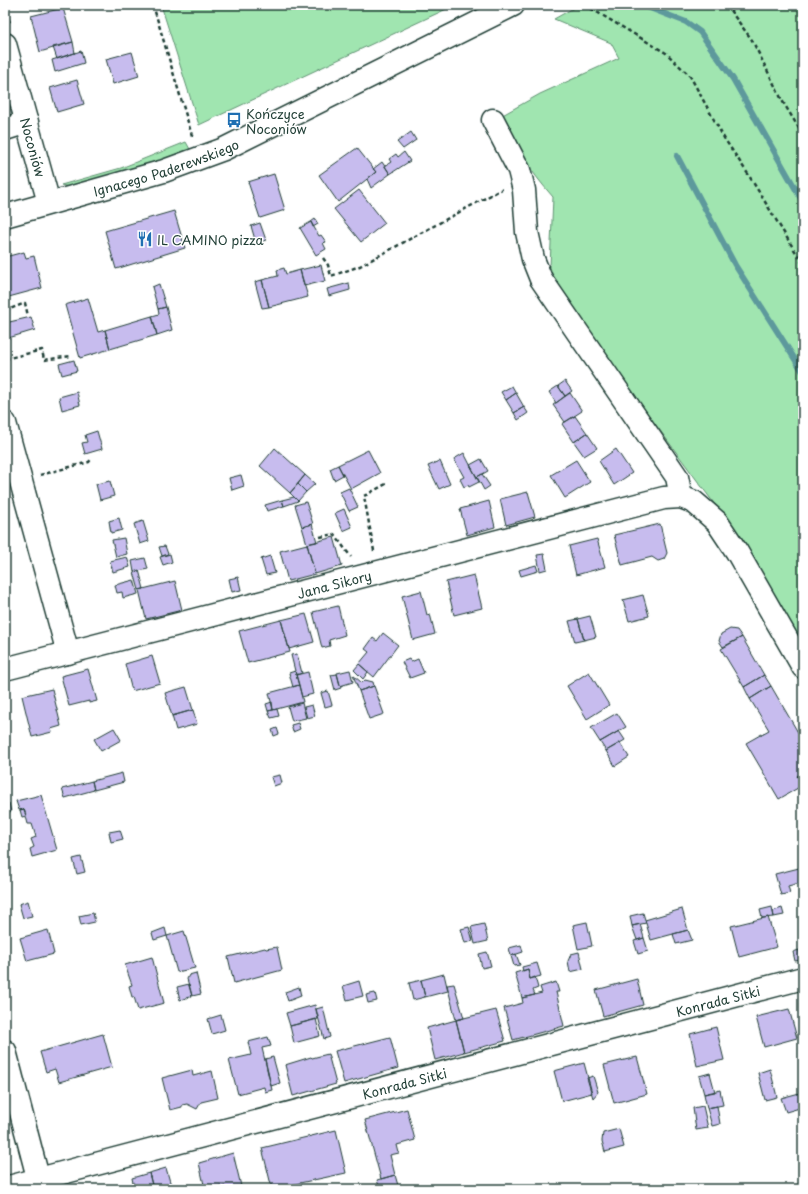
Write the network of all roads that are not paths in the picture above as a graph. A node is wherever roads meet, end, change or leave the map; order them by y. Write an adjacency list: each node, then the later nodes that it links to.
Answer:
1 (513, 5): 6 (street, Ignacego Paderewskiego)
2 (5, 44): 4 (street, Noconiów)
3 (493, 120): 9 (street)
4 (26, 122): 5 (street); 6 (street, Noconiów)
5 (5, 129)
6 (49, 204): 7 (street, Ignacego Paderewskiego)
7 (5, 216)
8 (5, 423): 10 (street)
9 (672, 497): 10 (street, Jana Sikory); 11 (street)
10 (68, 653): 12 (street, Jana Sikory)
11 (803, 667)
12 (5, 669)
13 (803, 978): 15 (street, Konrada Sitki)
14 (5, 1051): 15 (street)
15 (40, 1184): 16 (street, Konrada Sitki)
16 (5, 1188)

